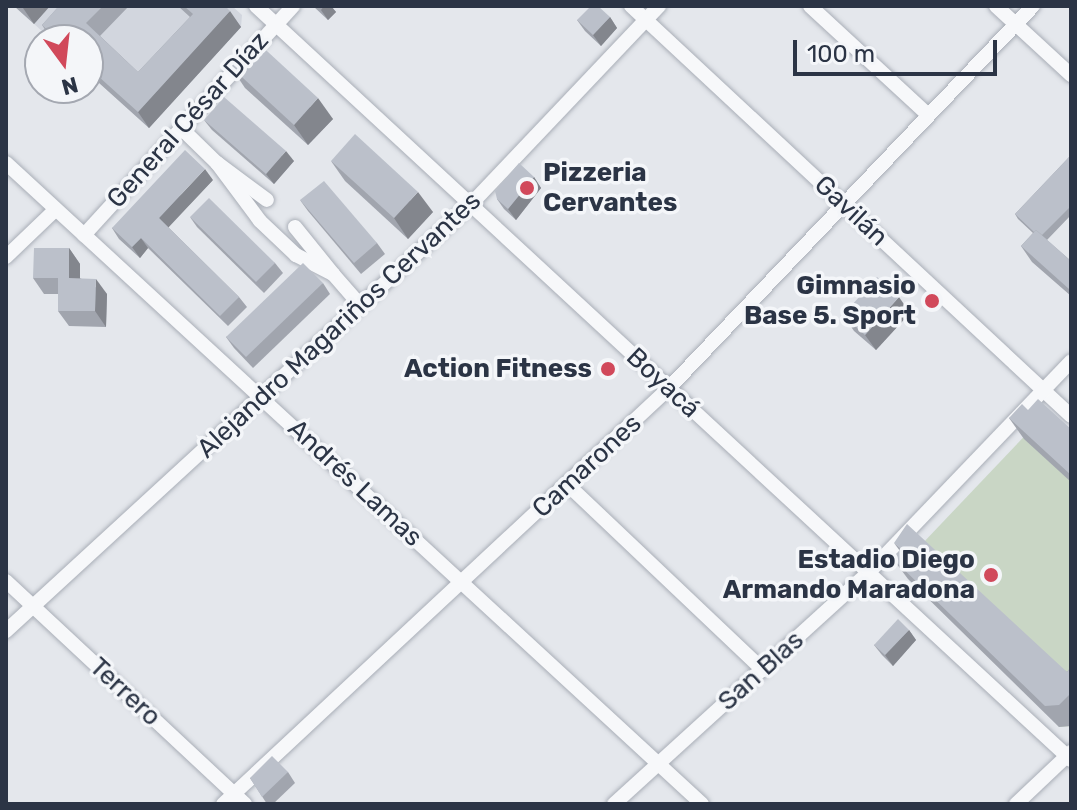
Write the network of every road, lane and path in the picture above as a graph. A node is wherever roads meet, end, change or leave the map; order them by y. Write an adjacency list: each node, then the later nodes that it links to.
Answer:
1 (256, 6): 10 (street, Boyacá)
2 (293, 6): 10 (street, General César Díaz)
3 (631, 6): 8 (street, Gavilán)
4 (659, 6): 8 (street, Alejandro Magariños Cervantes)
5 (810, 6): 12 (street)
6 (996, 6): 9 (street)
7 (1033, 6): 9 (street, Camarones)
8 (646, 20): 17 (street, Alejandro Magariños Cervantes); 18 (street, Gavilán)
9 (1015, 24): 11 (street); 12 (street, Camarones)
10 (276, 25): 13 (street, General César Díaz); 17 (street, Boyacá)
11 (1071, 75)
12 (928, 115): 18 (street, Camarones)
13 (182, 129): 15 (street); 21 (street, General César Díaz)
14 (6, 163): 19 (street, Andrés Lamas)
15 (217, 163): 16 (street); 23 (street)
16 (267, 200)
17 (472, 203): 24 (street, Alejandro Magariños Cervantes); 26 (street, Boyacá)
18 (846, 205): 26 (street, Camarones); 27 (street, Gavilán)
19 (56, 209): 21 (street, Andrés Lamas); 22 (street)
20 (295, 227): 23 (street)
21 (84, 235): 28 (street, Andrés Lamas)
22 (6, 257)
23 (333, 274): 24 (street)
24 (360, 305): 28 (street, Alejandro Magariños Cervantes)
25 (1071, 361): 27 (street, San Blas)
26 (668, 389): 30 (street, Camarones); 31 (street, Boyacá)
27 (1043, 390): 29 (street, Gavilán); 31 (street, San Blas)
28 (262, 395): 33 (street, Andrés Lamas); 34 (street, Alejandro Magariños Cervantes)
29 (1071, 416)
30 (568, 485): 33 (street, Camarones); 36 (street)
31 (869, 572): 36 (street, San Blas); 37 (street, Boyacá)
32 (6, 581): 34 (street, Terrero)
33 (461, 582): 38 (street, Andrés Lamas); 39 (street, Camarones)
34 (33, 605): 35 (street, Alejandro Magariños Cervantes); 39 (street, Terrero)
35 (6, 631)
36 (763, 670): 38 (street, San Blas)
37 (1070, 756): 42 (street)
38 (658, 764): 40 (street, San Blas); 41 (street, Andrés Lamas)
39 (234, 801)
40 (614, 804)
41 (702, 804)
42 (1016, 804)

